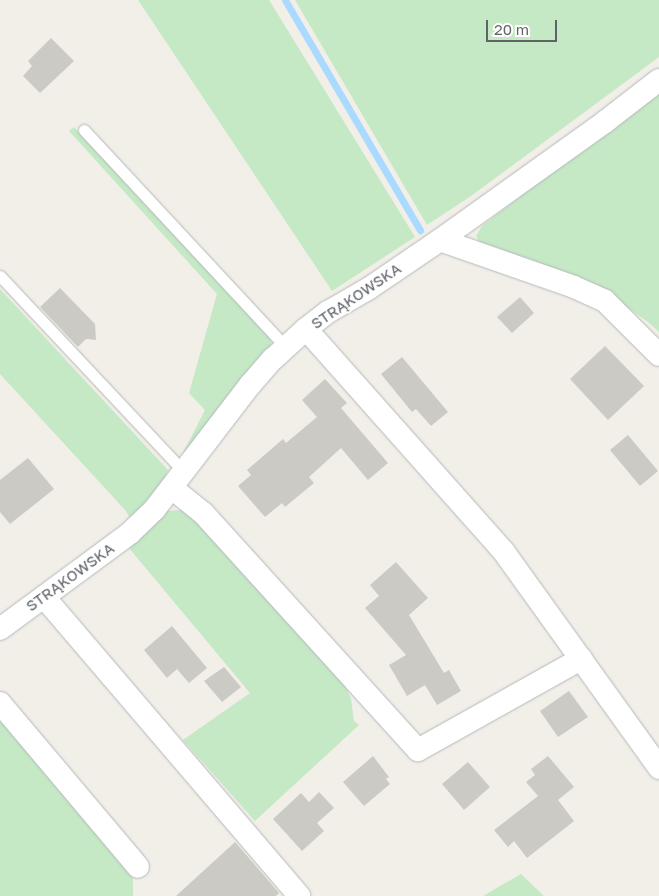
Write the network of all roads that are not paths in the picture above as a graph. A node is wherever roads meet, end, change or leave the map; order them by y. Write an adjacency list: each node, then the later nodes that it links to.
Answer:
1 (659, 80): 3 (street, STRĄKOWSKA)
2 (84, 130): 6 (lane)
3 (440, 240): 5 (street, STRĄKOWSKA); 7 (street)
4 (0, 276): 8 (lane)
5 (306, 330): 6 (street, STRĄKOWSKA); 11 (street)
6 (286, 347): 8 (street, STRĄKOWSKA)
7 (659, 355)
8 (178, 480): 9 (street, STRĄKOWSKA); 11 (street)
9 (44, 597): 10 (street, STRĄKOWSKA); 15 (street)
10 (0, 629)
11 (581, 659): 13 (street)
12 (0, 703): 14 (street)
13 (659, 768)
14 (138, 866)
15 (299, 896)

